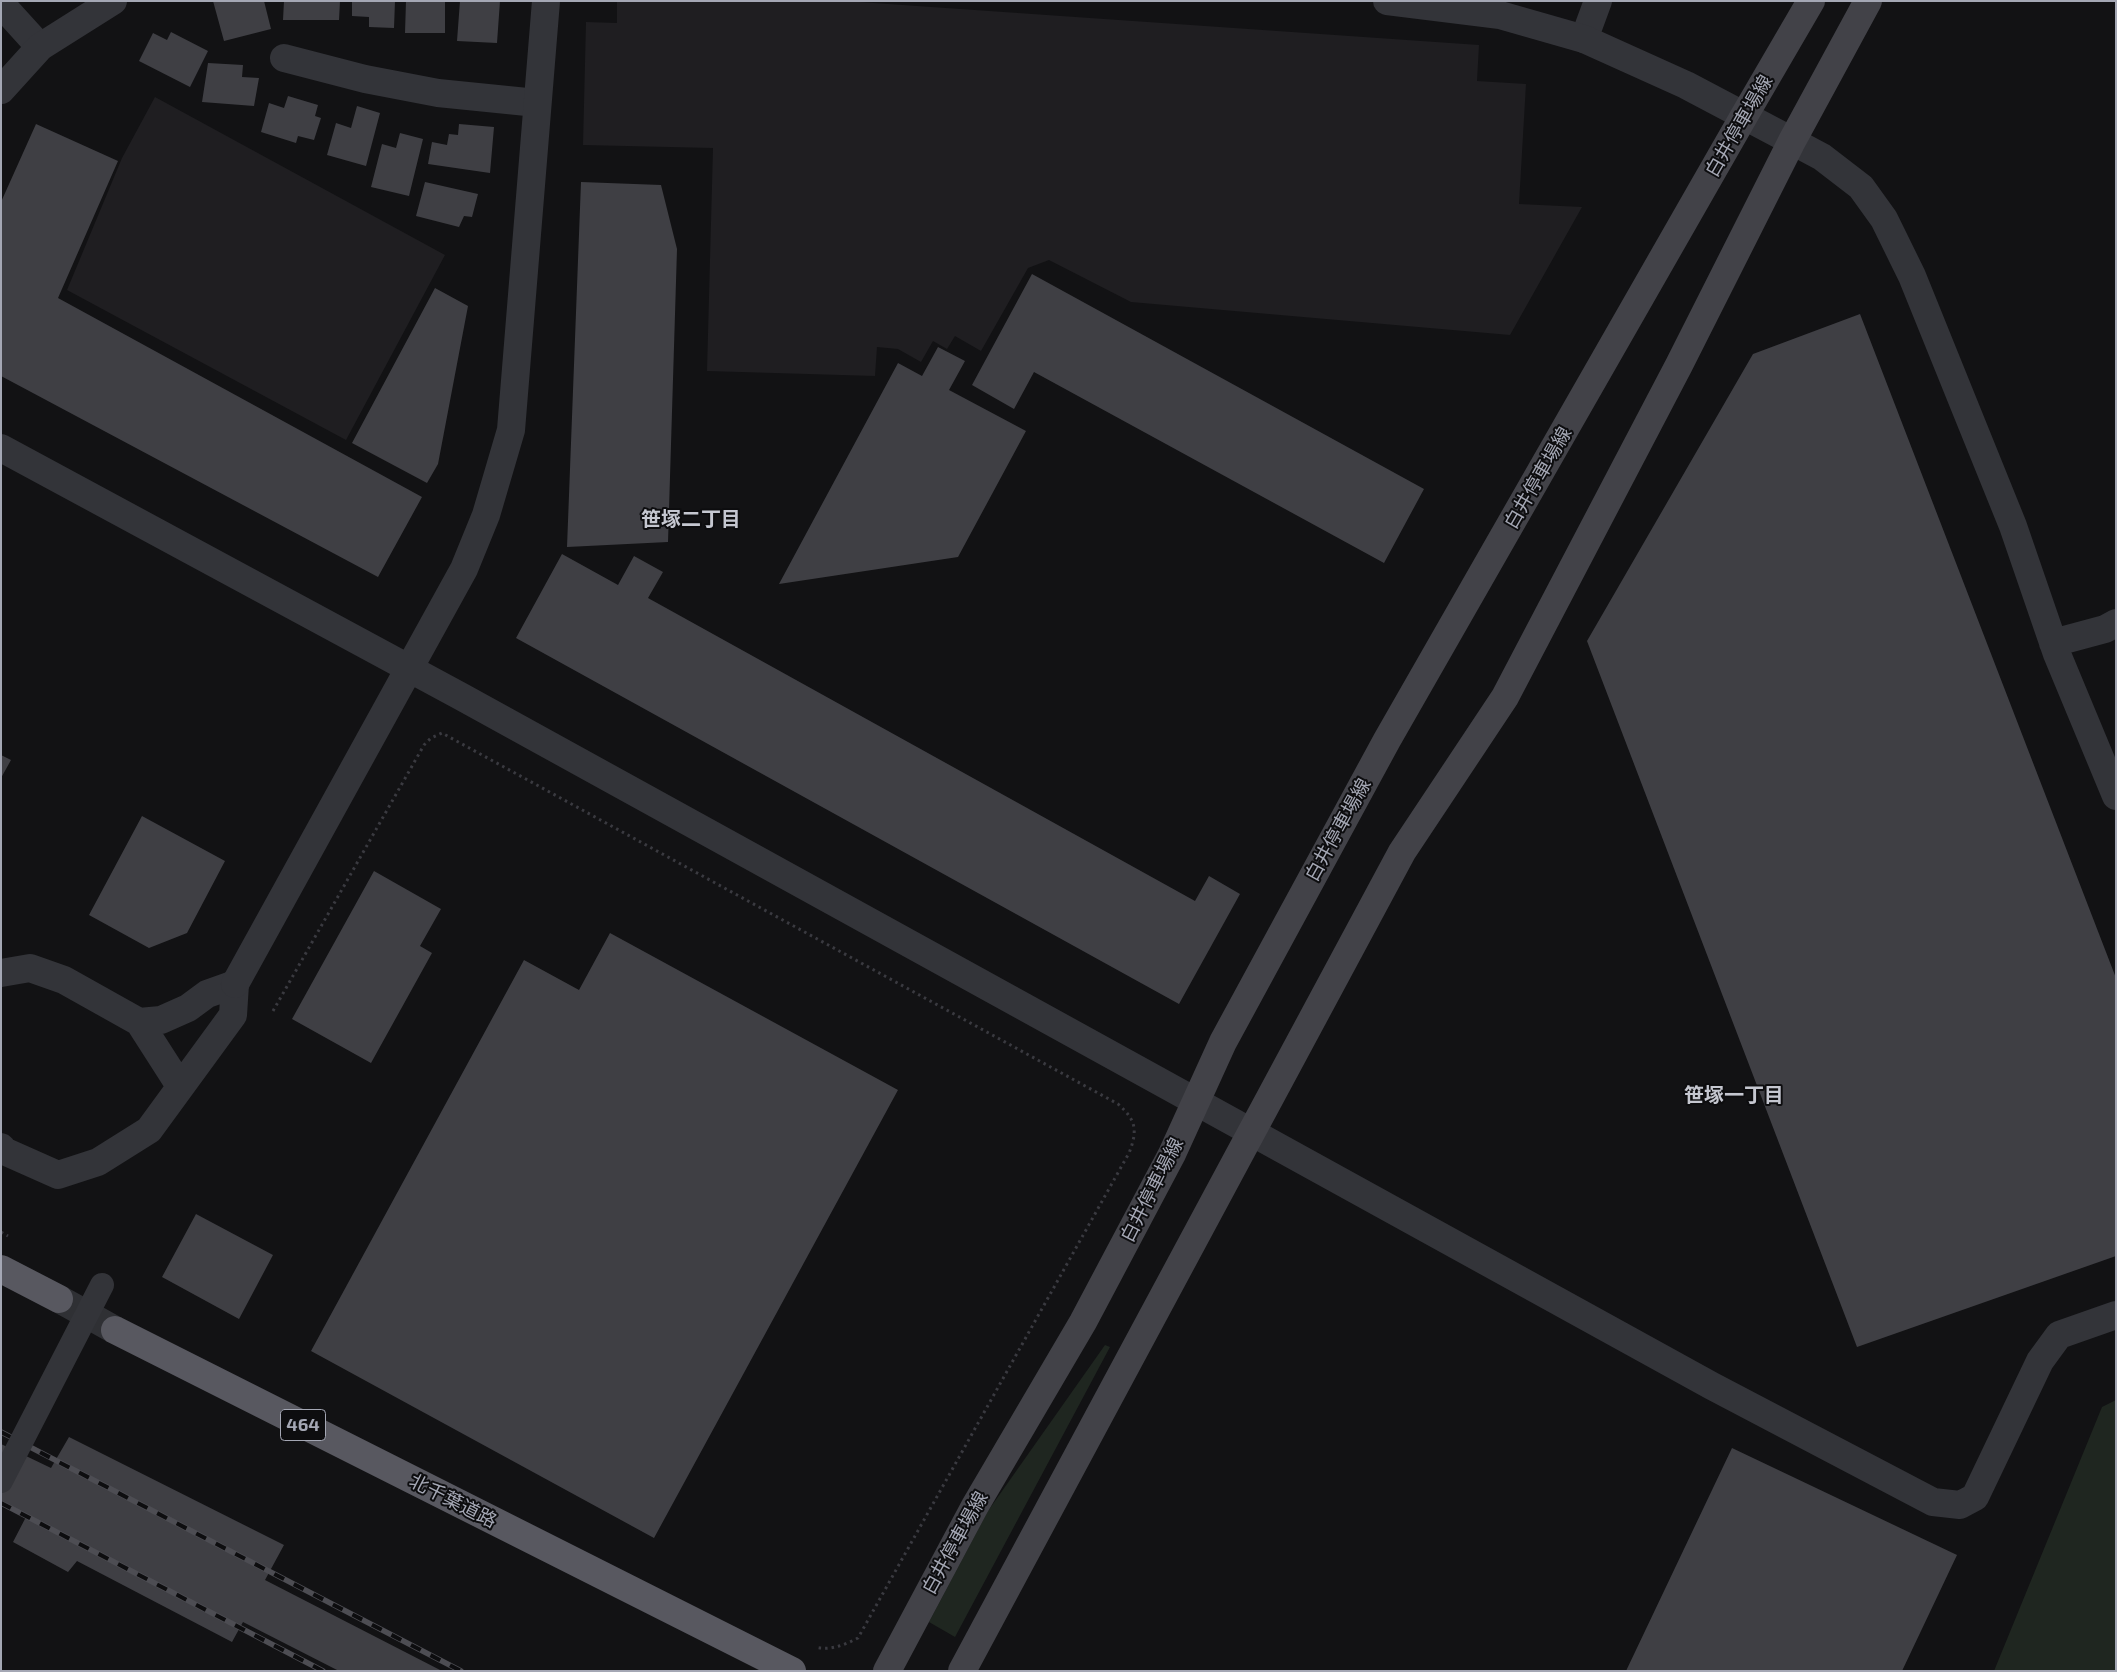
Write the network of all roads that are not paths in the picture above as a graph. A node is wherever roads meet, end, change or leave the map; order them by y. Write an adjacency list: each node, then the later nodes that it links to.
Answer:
1 (113, 1): 9 (street)
2 (546, 1): 12 (street)
3 (1387, 1): 8 (street)
4 (1598, 1): 8 (street)
5 (1812, 1): 13 (main road, 白井停車場線)
6 (1868, 1): 14 (main road)
7 (1, 4): 9 (street)
8 (1584, 38): 13 (street)
9 (40, 47): 11 (street)
10 (284, 58): 12 (street)
11 (1, 90)
12 (537, 103): 18 (street)
13 (1744, 116): 14 (street); 24 (main road, 白井停車場線)
14 (1792, 141): 17 (street); 25 (main road)
15 (1, 448): 18 (street)
16 (2116, 623): 17 (street)
17 (2053, 643): 19 (street)
18 (409, 668): 21 (street); 24 (street)
19 (2116, 796)
20 (1, 973): 22 (street)
21 (234, 984): 22 (street); 23 (street)
22 (139, 1022): 23 (street)
23 (180, 1086): 26 (street)
24 (1196, 1102): 25 (street); 34 (main road, 白井停車場線)
25 (1251, 1133): 30 (street); 35 (main road)
26 (1, 1147)
27 (1, 1269): 29 (highway)
28 (102, 1284): 32 (street, bridge)
29 (59, 1299)
30 (2116, 1315)
31 (115, 1330): 33 (highway, 北千葉道路 / 464)
32 (1, 1481)
33 (792, 1671)
34 (887, 1671)
35 (962, 1671)

